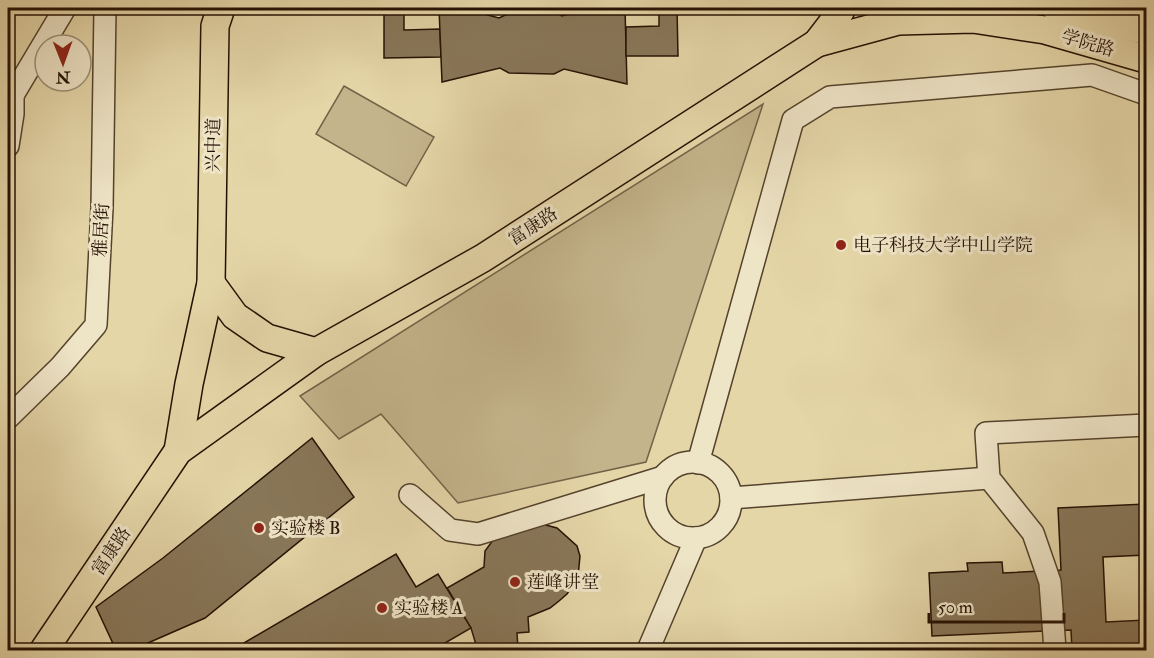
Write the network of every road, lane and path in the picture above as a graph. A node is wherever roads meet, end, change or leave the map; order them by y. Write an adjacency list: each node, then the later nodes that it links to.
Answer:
1 (65, 8): 12 (street)
2 (105, 8): 16 (street, 雅居街)
3 (221, 8): 14 (main road, 兴中道)
4 (842, 8): 9 (main road, 富康路)
5 (1056, 8): 8 (main road, 学院路)
6 (1121, 8): 7 (street)
7 (1146, 10)
8 (1146, 31)
9 (817, 43): 10 (main road, 学院路); 15 (main road, 富康路)
10 (1146, 59)
11 (1146, 94): 19 (street)
12 (10, 97): 13 (street)
13 (8, 146)
14 (211, 283): 15 (main road); 18 (main road, 兴中道)
15 (316, 352): 18 (main road, 富康路)
16 (8, 418)
17 (1146, 425): 21 (street)
18 (178, 450): 25 (main road, 富康路)
19 (698, 463): 20 (street); 23 (street)
20 (663, 477): 22 (street); 24 (street)
21 (989, 478): 23 (street); 27 (street)
22 (410, 495)
23 (731, 498): 24 (street)
24 (696, 538): 26 (street)
25 (44, 651)
26 (648, 651)
27 (1055, 651)

